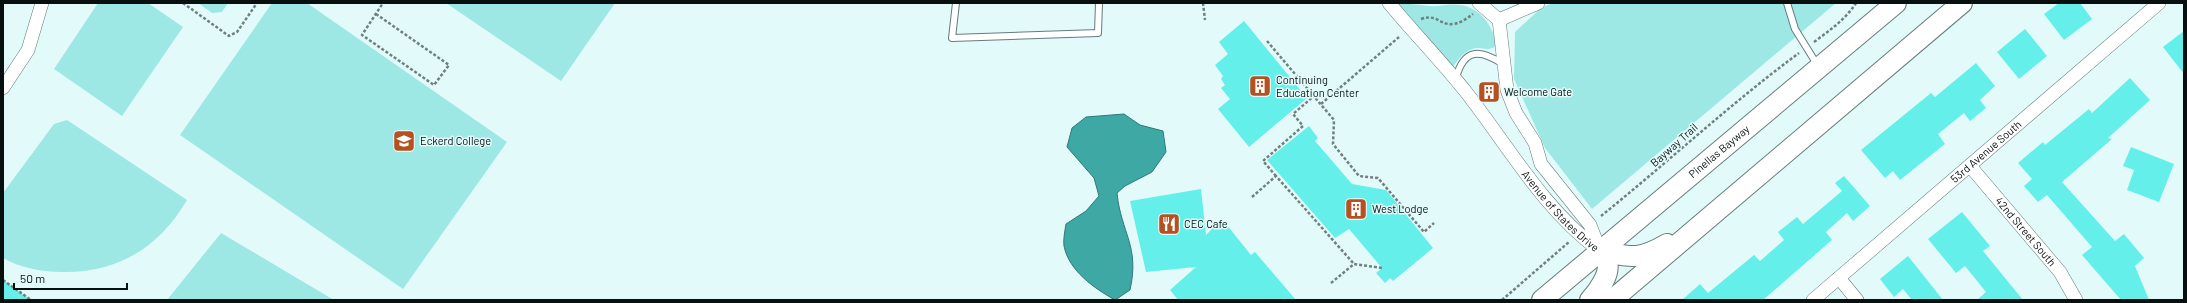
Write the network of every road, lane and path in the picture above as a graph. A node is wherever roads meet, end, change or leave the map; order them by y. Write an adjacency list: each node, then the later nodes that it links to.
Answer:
1 (42, 3): 26 (street)
2 (183, 3): 3 (path)
3 (257, 3)
4 (384, 3): 16 (path)
5 (956, 3): 6 (lane)
6 (1099, 3)
7 (1204, 3): 17 (path)
8 (1389, 3): 25 (street, Avenue of States Drive)
9 (1538, 3): 18 (street)
10 (1786, 3): 22 (lane)
11 (1856, 3): 22 (path, Bayway Trail)
12 (1896, 3): 24 (main road, Pinellas Bayway)
13 (1962, 3): 33 (main road)
14 (2160, 3): 29 (street, 53rd Avenue South)
15 (1477, 8): 18 (street); 19 (path)
16 (376, 14): 16 (path)
17 (1205, 20)
18 (1499, 20): 23 (street, Avenue of States Drive)
19 (1416, 23)
20 (1402, 34): 28 (path)
21 (1266, 41): 27 (path)
22 (1807, 48): 24 (lane); 34 (path, Bayway Trail)
23 (1505, 65): 25 (lane); 34 (street, Avenue of States Drive)
24 (1820, 69): 36 (main road, Pinellas Bayway)
25 (1455, 80): 35 (street, Avenue of States Drive)
26 (3, 88)
27 (1314, 96): 28 (path); 30 (path)
28 (1321, 104): 32 (path)
29 (1970, 166): 39 (street, 53rd Avenue South); 49 (street, 42nd Street South)
30 (1276, 176): 31 (path); 37 (path)
31 (1252, 197)
32 (1434, 223)
33 (1703, 223): 36 (main road); 46 (main road)
34 (1590, 225): 36 (street, Avenue of States Drive)
35 (1578, 235): 36 (street, Avenue of States Drive); 43 (path)
36 (1600, 251): 44 (main road, Pinellas Bayway); 45 (main road)
37 (1354, 264): 38 (path); 41 (path)
38 (1382, 268)
39 (1839, 278): 47 (street, 53rd Avenue South); 48 (street)
40 (3, 280): 42 (path)
41 (1331, 283)
42 (31, 300)
43 (1502, 300)
44 (1542, 300)
45 (1590, 300)
46 (1612, 300)
47 (1813, 300)
48 (1857, 300)
49 (2076, 300)

